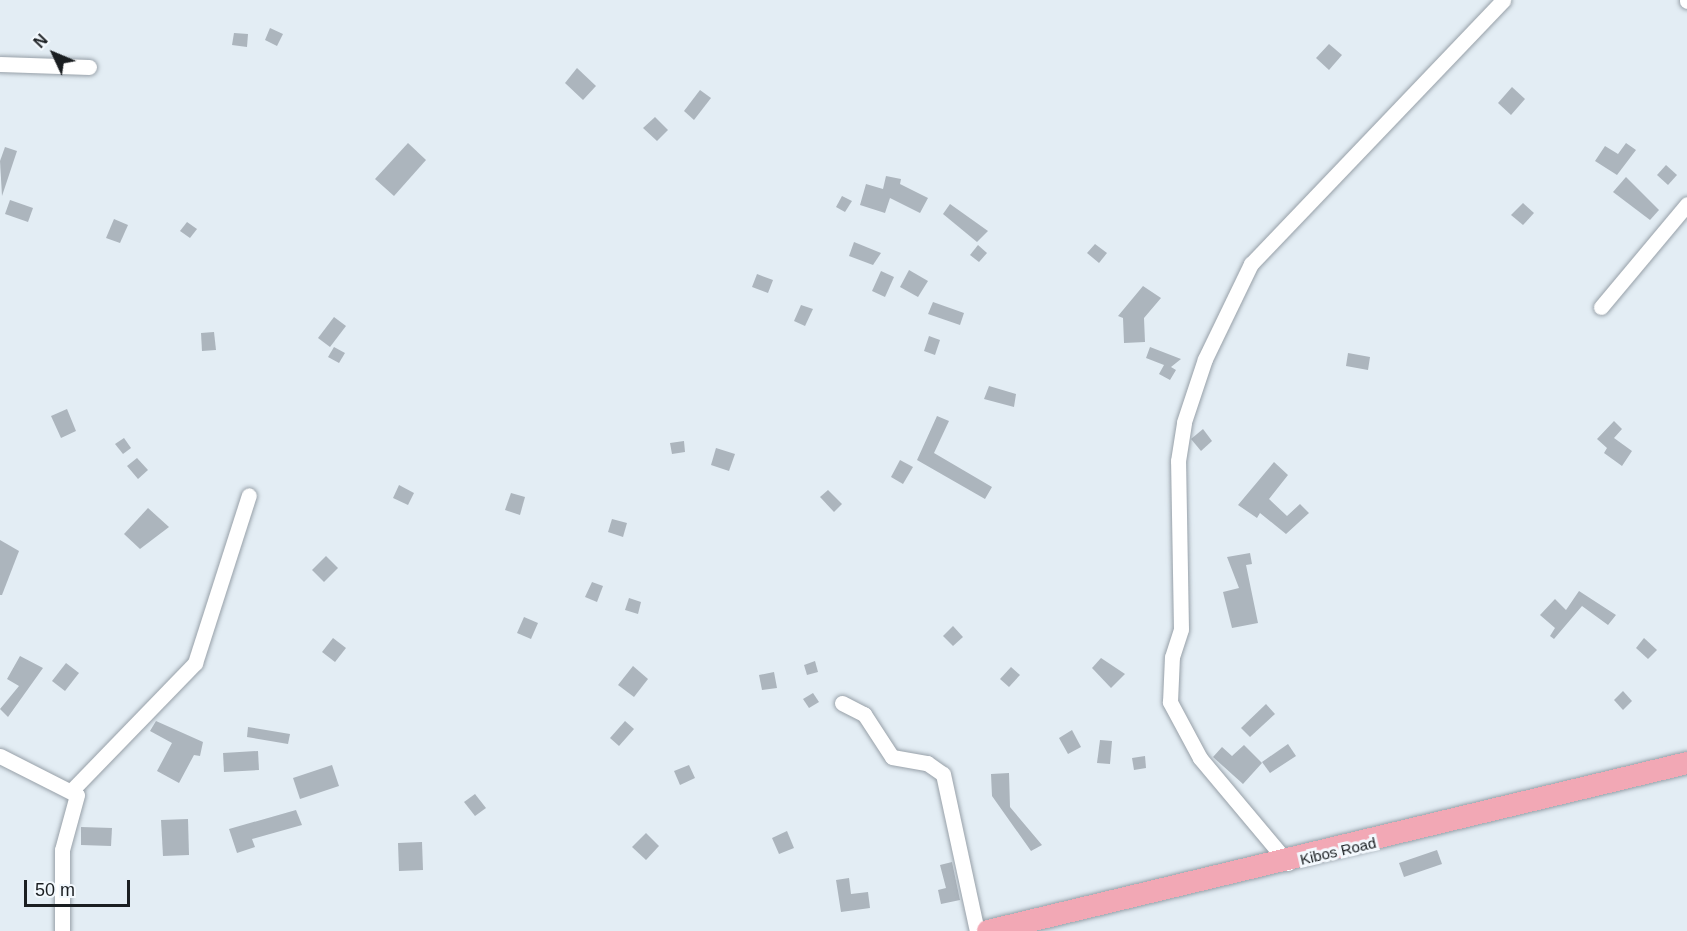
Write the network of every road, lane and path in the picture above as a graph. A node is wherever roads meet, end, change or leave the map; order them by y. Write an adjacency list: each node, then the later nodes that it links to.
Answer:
1 (1503, 0): 11 (street)
2 (0, 64): 3 (street)
3 (89, 67)
4 (1687, 204): 5 (street)
5 (1601, 307)
6 (249, 495): 10 (street)
7 (842, 703): 13 (street)
8 (0, 756): 10 (street)
9 (1687, 763): 11 (main road, Kibos Road)
10 (72, 790): 12 (street)
11 (1288, 863): 14 (main road, Kibos Road)
12 (62, 931)
13 (977, 931)
14 (988, 931)

